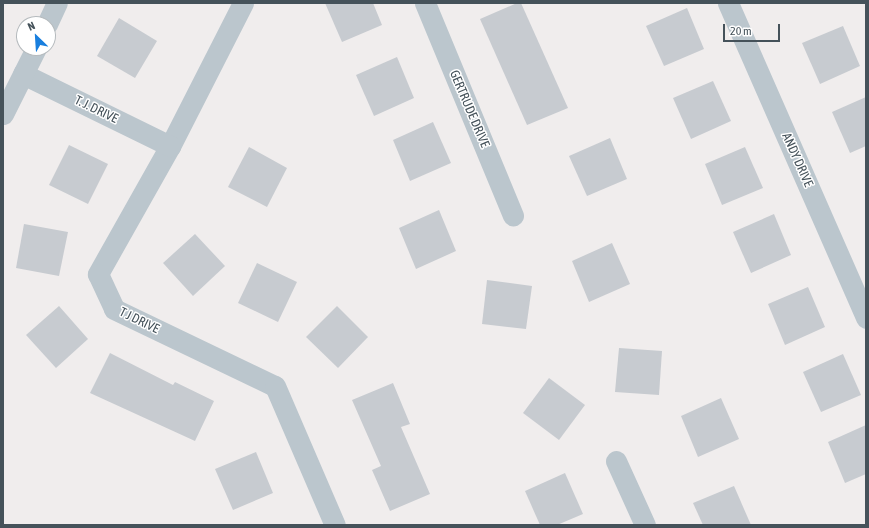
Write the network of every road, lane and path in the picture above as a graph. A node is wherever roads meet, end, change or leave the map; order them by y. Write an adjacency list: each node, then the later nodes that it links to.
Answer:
1 (57, 3): 5 (street)
2 (243, 3): 9 (street, T J DRIVE)
3 (425, 3): 10 (street, GERTRUDE DRIVE)
4 (728, 3): 11 (street, ANDY DRIVE)
5 (51, 16)
6 (32, 56): 7 (street)
7 (23, 74): 8 (street); 9 (street, T. J. DRIVE)
8 (3, 114)
9 (170, 146): 13 (street, T J DRIVE)
10 (513, 214)
11 (866, 318)
12 (616, 461): 14 (street)
13 (335, 525)
14 (644, 525)

